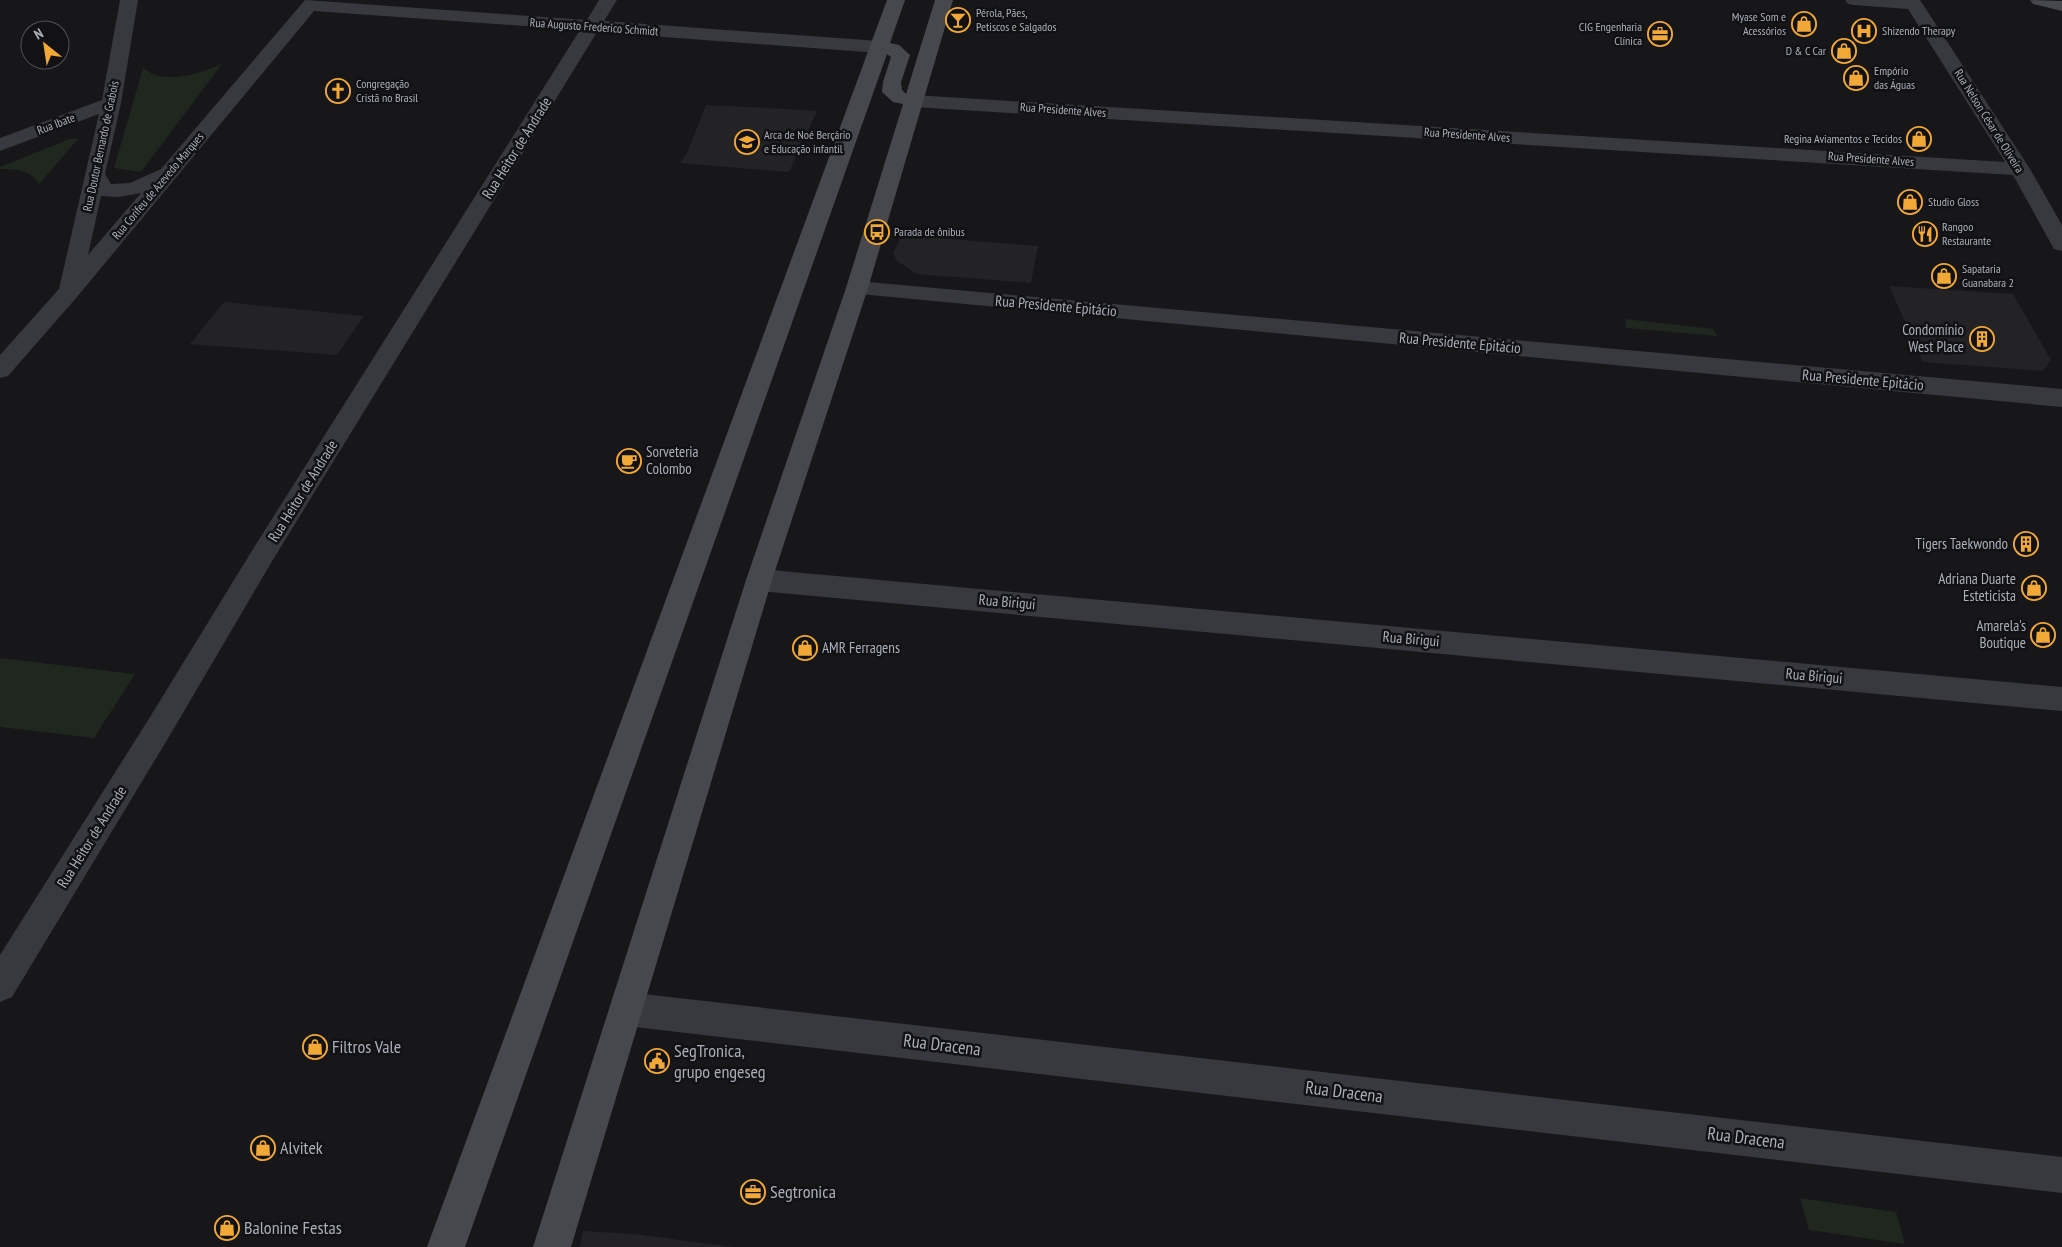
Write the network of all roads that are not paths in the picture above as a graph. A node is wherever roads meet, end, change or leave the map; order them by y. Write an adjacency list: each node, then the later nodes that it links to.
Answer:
1 (129, 0): 13 (street, Rua Doutor Bernardo de Grabois)
2 (608, 0): 10 (street, Rua Heitor de Andrade)
3 (896, 0): 11 (main road)
4 (944, 0): 12 (main road)
5 (1854, 0): 7 (street)
6 (2039, 0): 9 (main road)
7 (1913, 2): 15 (street, Rua Nelson César de Oliveira)
8 (312, 3): 10 (street, Rua Augusto Frederico Schmidt); 16 (street, Rua Corifeu de Azevedo Marques)
9 (2062, 6)
10 (592, 27): 11 (street, Rua Augusto Frederico Schmidt); 25 (street, Rua Heitor de Andrade)
11 (878, 47): 12 (main road); 28 (main road)
12 (914, 101): 15 (street, Rua Presidente Alves); 19 (main road)
13 (111, 103): 14 (street, Rua Ibate); 17 (street, Rua Doutor Bernardo de Grabois)
14 (0, 145)
15 (2020, 169): 18 (street, Rua Nelson César de Oliveira)
16 (170, 171): 17 (street); 20 (street, Rua Corifeu de Azevedo Marques)
17 (95, 174): 20 (street, Rua Doutor Bernardo de Grabois)
18 (2062, 244)
19 (857, 288): 22 (street, Rua Presidente Epitácio); 23 (main road)
20 (69, 292): 21 (street, Rua Corifeu de Azevedo Marques)
21 (0, 370)
22 (2062, 398)
23 (759, 580): 24 (street, Rua Birigui); 26 (main road)
24 (2062, 699)
25 (0, 985)
26 (626, 1009): 27 (street, Rua Dracena); 29 (main road)
27 (2062, 1175)
28 (446, 1247)
29 (552, 1247)

